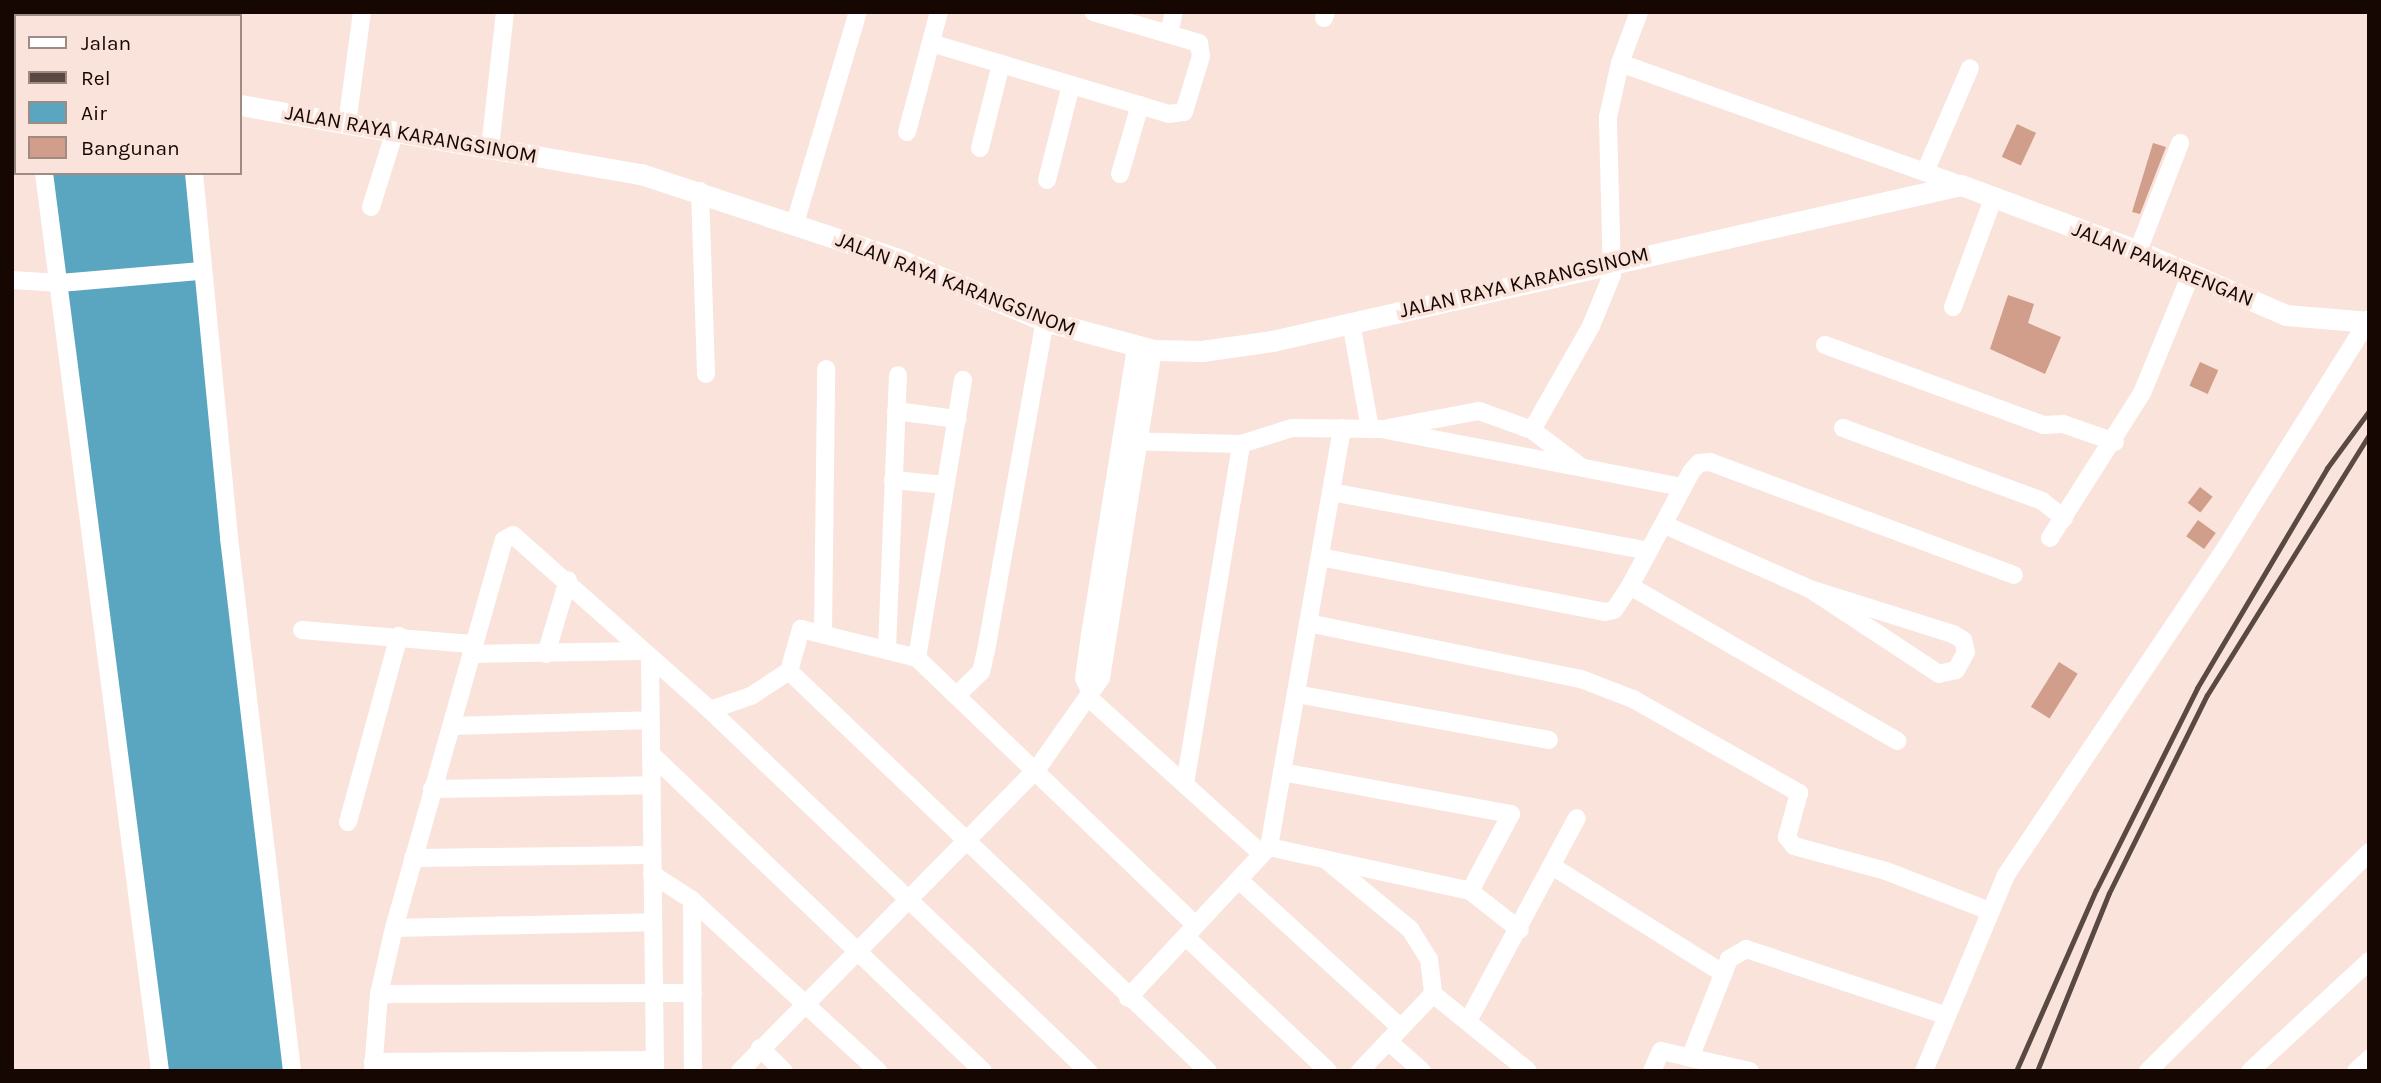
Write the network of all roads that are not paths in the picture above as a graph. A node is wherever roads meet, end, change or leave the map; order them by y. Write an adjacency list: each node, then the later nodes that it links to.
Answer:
1 (362, 12): 16 (street)
2 (505, 12): 20 (street)
3 (858, 12): 31 (street)
4 (939, 12): 9 (street)
5 (1093, 12): 8 (street)
6 (1174, 12): 8 (street)
7 (1639, 12): 10 (street)
8 (1168, 33): 15 (street)
9 (930, 43): 11 (street); 18 (street)
10 (1620, 63): 22 (street); 33 (street)
11 (1001, 64): 13 (street); 21 (street)
12 (1970, 68): 22 (street)
13 (1071, 85): 15 (street); 26 (street)
14 (242, 105): 16 (street, JALAN RAYA KARANGSINOM)
15 (1140, 106): 23 (street)
16 (347, 124): 17 (street, JALAN RAYA KARANGSINOM)
17 (395, 131): 20 (street, JALAN RAYA KARANGSINOM); 30 (street)
18 (907, 132)
19 (2180, 143): 32 (street)
20 (490, 148): 28 (street, JALAN RAYA KARANGSINOM)
21 (979, 148)
22 (1925, 172): 27 (street)
23 (1120, 174)
24 (44, 175): 37 (street)
25 (194, 175): 34 (street)
26 (1047, 180)
27 (1961, 185): 29 (street, JALAN PAWARENGAN); 33 (street, JALAN RAYA KARANGSINOM)
28 (700, 191): 31 (street, JALAN RAYA KARANGSINOM); 45 (street)
29 (1994, 196): 32 (street, JALAN PAWARENGAN); 38 (street)
30 (371, 207)
31 (795, 223): 40 (street, JALAN RAYA KARANGSINOM)
32 (2138, 251): 35 (street, JALAN PAWARENGAN)
33 (1614, 260): 41 (street, JALAN RAYA KARANGSINOM); 53 (street)
34 (196, 272): 37 (street); 136 (street)
35 (2191, 274): 39 (street, JALAN PAWARENGAN); 55 (street)
36 (12, 280): 37 (street)
37 (65, 282): 135 (street)
38 (1953, 307)
39 (2368, 320): 111 (street)
40 (1045, 321): 43 (street, JALAN RAYA KARANGSINOM); 85 (street)
41 (1352, 322): 43 (street, JALAN RAYA KARANGSINOM); 52 (street)
42 (1825, 345): 55 (street)
43 (1144, 349): 54 (street)
44 (827, 369): 75 (street)
45 (706, 374)
46 (898, 375): 48 (street)
47 (964, 380): 49 (street)
48 (896, 411): 49 (street); 58 (street)
49 (957, 419): 59 (street)
50 (1342, 428): 52 (street); 56 (street); 61 (street)
51 (1843, 428): 62 (street)
52 (1376, 429): 53 (street); 57 (street)
53 (1532, 430): 57 (street)
54 (1130, 442): 56 (street); 83 (street)
55 (2115, 442): 62 (street)
56 (1241, 444): 94 (street)
57 (1588, 471): 60 (street)
58 (893, 480): 59 (street); 78 (street)
59 (946, 485): 81 (street)
60 (1682, 487): 63 (street); 67 (street)
61 (1331, 492): 65 (street); 66 (street)
62 (2064, 518): 64 (street)
63 (1665, 525): 65 (street); 70 (street)
64 (2050, 538)
65 (1649, 551): 69 (street)
66 (1320, 557): 69 (street); 72 (street)
67 (2014, 575)
68 (568, 580): 77 (street); 79 (street); 80 (street)
69 (1630, 586): 90 (street)
70 (1810, 589): 71 (street); 73 (street)
71 (1881, 610): 73 (street); 73 (street)
72 (1308, 623): 84 (street); 111 (street)
73 (1871, 628)
74 (302, 630): 76 (street)
75 (823, 633): 78 (street); 82 (street)
76 (399, 636): 77 (street); 98 (street)
77 (473, 649): 79 (street); 88 (street)
78 (887, 649): 81 (street)
79 (546, 654): 80 (street)
80 (646, 655): 86 (street); 87 (street)
81 (917, 659): 85 (street)
82 (789, 671): 86 (street); 99 (street)
83 (1088, 693): 92 (street); 94 (street)
84 (1296, 694): 89 (street); 93 (street)
85 (957, 695): 92 (street)
86 (710, 710): 109 (street)
87 (650, 720): 88 (street); 91 (street)
88 (452, 726): 96 (street)
89 (1549, 740)
90 (1897, 741)
91 (650, 754): 95 (street); 116 (street)
92 (1037, 769): 99 (street); 115 (street)
93 (1282, 772): 100 (street); 108 (street)
94 (1185, 784): 100 (street)
95 (651, 785): 96 (street); 102 (street)
96 (432, 789): 103 (street)
97 (1577, 818): 105 (street)
98 (348, 821)
99 (964, 840): 109 (street); 123 (street)
100 (1265, 850): 104 (street); 107 (street)
101 (2369, 852): 134 (street)
102 (651, 855): 103 (street); 106 (street)
103 (412, 858): 113 (street)
104 (1325, 859): 108 (street); 122 (street)
105 (1555, 868): 114 (street); 118 (street)
106 (652, 874): 110 (street); 112 (street)
107 (1239, 880): 115 (street); 127 (street)
108 (1470, 891): 114 (street)
109 (909, 899): 116 (street); 142 (street)
110 (692, 900): 119 (street); 124 (street)
111 (1987, 910): 125 (street)
112 (652, 922): 113 (street); 121 (street)
113 (394, 928): 120 (street)
114 (1520, 930): 126 (street)
115 (1191, 931): 123 (street); 144 (street)
116 (856, 952): 124 (street); 141 (street)
117 (2369, 961): 151 (street)
118 (1724, 974): 125 (street); 129 (street)
119 (692, 993): 121 (street); 137 (street)
120 (379, 994): 121 (street); 132 (street)
121 (654, 994): 131 (street)
122 (1433, 994): 126 (street); 127 (street)
123 (1128, 998): 143 (street)
124 (804, 1004): 128 (street); 140 (street)
125 (1944, 1015): 150 (street)
126 (1468, 1021): 147 (street)
127 (1395, 1034): 145 (street); 146 (street)
128 (760, 1048): 138 (street); 139 (street)
129 (1690, 1058): 133 (street); 148 (street)
130 (2369, 1059): 152 (street)
131 (655, 1065): 132 (street)
132 (373, 1066)
133 (1721, 1068): 149 (street)
134 (2153, 1069)
135 (160, 1071)
136 (292, 1071)
137 (694, 1071)
138 (740, 1071)
139 (784, 1071)
140 (878, 1071)
141 (983, 1071)
142 (1088, 1071)
143 (1208, 1071)
144 (1328, 1071)
145 (1360, 1071)
146 (1422, 1071)
147 (1528, 1071)
148 (1651, 1071)
149 (1750, 1071)
150 (1924, 1071)
151 (2250, 1071)
152 (2356, 1071)

